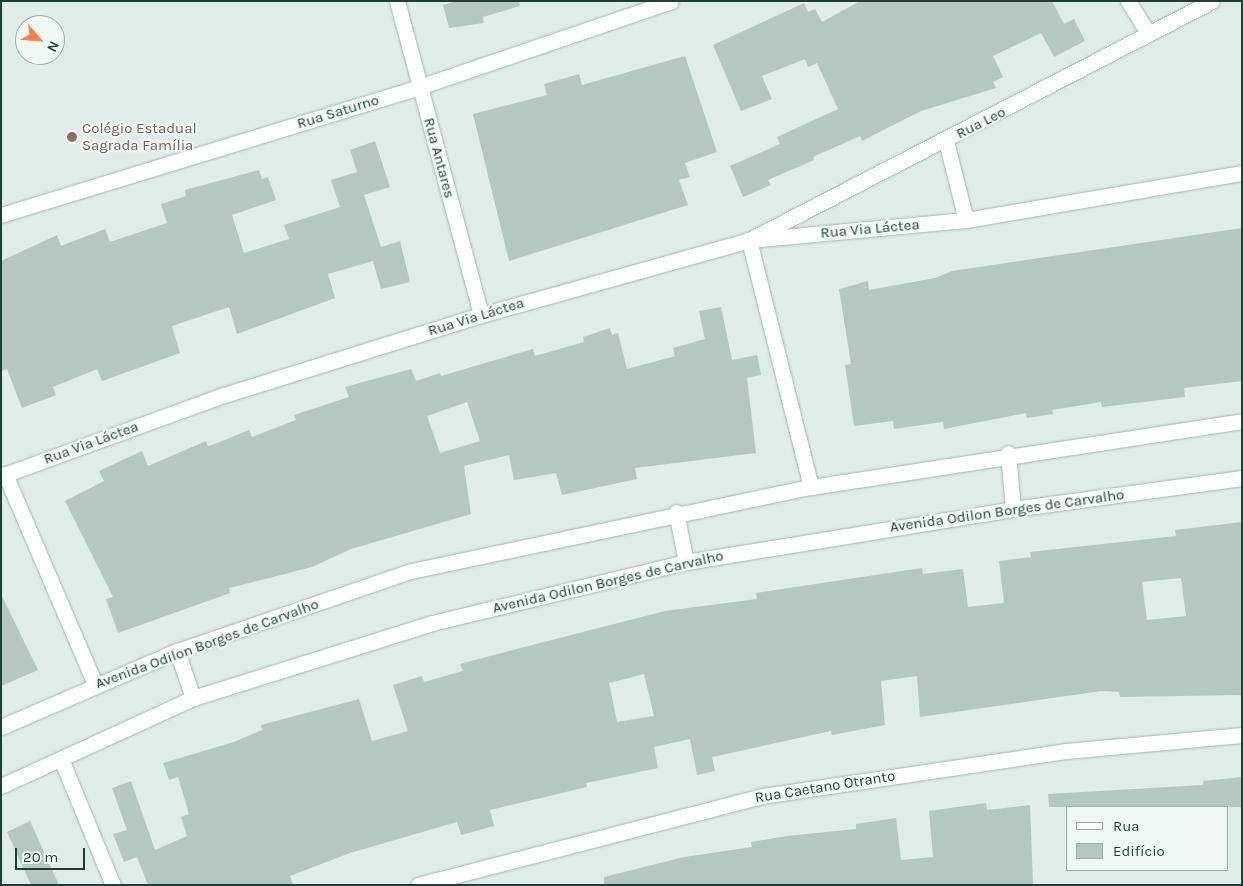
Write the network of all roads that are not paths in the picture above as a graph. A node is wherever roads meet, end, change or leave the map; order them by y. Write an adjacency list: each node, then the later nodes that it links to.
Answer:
1 (397, 1): 6 (street, Rua Antares)
2 (671, 1): 6 (street, Rua Saturno)
3 (1128, 1): 5 (street)
4 (1212, 1): 5 (street, Rua Leo)
5 (1148, 33): 7 (street, Rua Leo)
6 (419, 87): 9 (street, Rua Saturno); 12 (street, Rua Antares)
7 (946, 141): 10 (street); 11 (street, Rua Leo)
8 (1242, 173): 10 (street, Rua Via Láctea)
9 (1, 215)
10 (966, 220): 11 (street, Rua Via Láctea)
11 (748, 240): 12 (street, Rua Via Láctea); 17 (street)
12 (481, 315): 15 (street, Rua Via Láctea)
13 (1242, 421): 14 (street, Avenida Odilon Borges de Carvalho)
14 (1008, 453): 17 (street, Avenida Odilon Borges de Carvalho); 18 (street)
15 (3, 475): 22 (street)
16 (1242, 478): 18 (street, Avenida Odilon Borges de Carvalho)
17 (811, 487): 19 (street, Avenida Odilon Borges de Carvalho)
18 (1013, 509): 20 (street, Avenida Odilon Borges de Carvalho)
19 (676, 512): 20 (street); 21 (street, Avenida Odilon Borges de Carvalho)
20 (686, 562): 23 (street, Avenida Odilon Borges de Carvalho)
21 (177, 651): 22 (street, Avenida Odilon Borges de Carvalho); 23 (street)
22 (95, 684): 24 (street, Avenida Odilon Borges de Carvalho)
23 (194, 698): 26 (street, Avenida Odilon Borges de Carvalho)
24 (1, 727)
25 (1242, 735): 29 (street, Rua Caetano Otranto)
26 (61, 759): 27 (street, Avenida Odilon Borges de Carvalho); 28 (street)
27 (1, 786)
28 (113, 885)
29 (418, 885)

